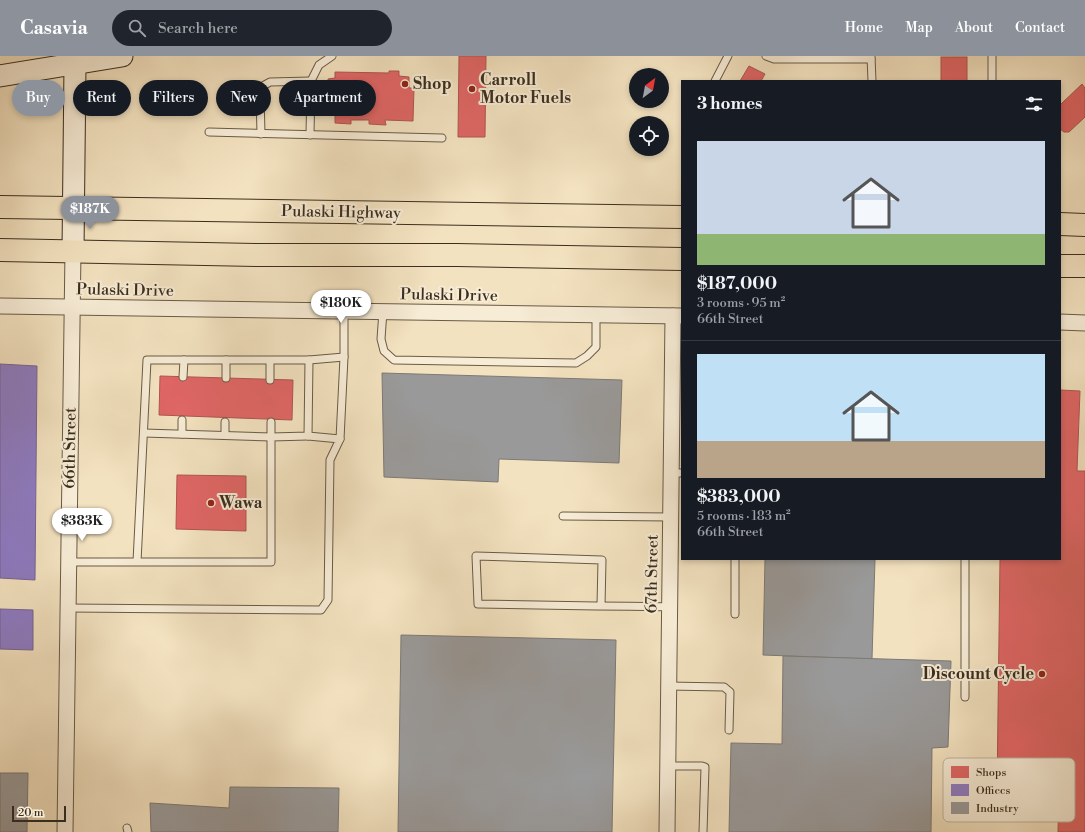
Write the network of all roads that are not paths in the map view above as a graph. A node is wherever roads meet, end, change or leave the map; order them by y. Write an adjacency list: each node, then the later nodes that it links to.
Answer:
1 (122, 56): 7 (main road)
2 (332, 56): 9 (lane)
3 (728, 56): 10 (lane)
4 (766, 56): 6 (lane)
5 (992, 56): 12 (lane)
6 (871, 58): 11 (lane)
7 (75, 64): 8 (main road); 20 (main road, 66th Street)
8 (0, 76)
9 (312, 80)
10 (716, 80)
11 (872, 80)
12 (992, 80)
13 (279, 82): 16 (lane)
14 (310, 116): 17 (lane)
15 (209, 132): 16 (lane)
16 (261, 134): 17 (lane)
17 (310, 135): 18 (lane)
18 (442, 138)
19 (0, 207): 20 (highway, Pulaski Highway)
20 (74, 208): 21 (highway, Pulaski Highway); 25 (main road, 66th Street)
21 (681, 217)
22 (1061, 224): 23 (highway)
23 (1085, 225)
24 (0, 250): 25 (highway)
25 (73, 251): 26 (highway); 30 (street, 66th Street)
26 (681, 259)
27 (1061, 266): 28 (highway)
28 (1085, 266)
29 (0, 306): 30 (street, Pulaski Drive)
30 (72, 307): 31 (street, Pulaski Drive); 59 (street, 66th Street)
31 (344, 311): 32 (street, Pulaski Drive); 37 (lane)
32 (383, 312): 33 (street, Pulaski Drive); 33 (lane)
33 (596, 315): 34 (street, Pulaski Drive)
34 (677, 316): 54 (street, 67th Street)
35 (1061, 322): 36 (street)
36 (1085, 322)
37 (344, 357): 40 (lane); 53 (lane)
38 (184, 360): 39 (lane); 42 (lane); 48 (lane)
39 (226, 360): 41 (lane); 43 (lane)
40 (309, 360): 41 (lane); 51 (lane)
41 (270, 361): 44 (lane)
42 (183, 377)
43 (226, 378)
44 (270, 380)
45 (182, 420): 49 (lane)
46 (225, 422): 50 (lane)
47 (271, 422): 52 (lane)
48 (144, 433): 49 (lane); 60 (lane)
49 (182, 434): 50 (lane)
50 (225, 435): 52 (lane)
51 (308, 436): 52 (lane); 53 (lane)
52 (271, 437): 60 (lane)
53 (340, 439): 63 (lane)
54 (676, 473): 56 (street, 67th Street)
55 (563, 516): 56 (lane)
56 (670, 517): 62 (street, 67th Street)
57 (735, 560): 64 (lane)
58 (965, 560): 66 (lane)
59 (69, 562): 60 (lane); 63 (street, 66th Street)
60 (137, 562)
61 (601, 606): 61 (lane); 62 (lane)
62 (669, 607): 65 (street, 67th Street)
63 (68, 608): 69 (street, 66th Street)
64 (735, 614)
65 (668, 686): 67 (lane); 68 (street, 67th Street)
66 (965, 697)
67 (729, 730)
68 (667, 766): 70 (street, 67th Street); 71 (lane)
69 (65, 832)
70 (667, 832)
71 (703, 832)

